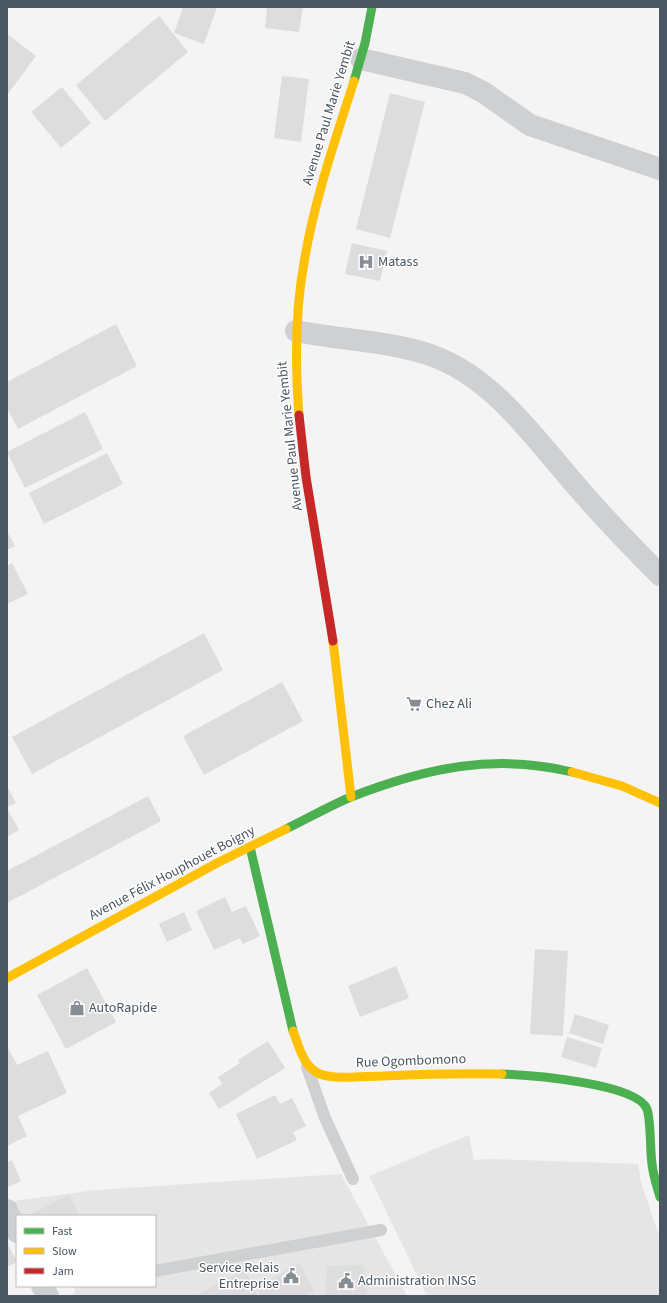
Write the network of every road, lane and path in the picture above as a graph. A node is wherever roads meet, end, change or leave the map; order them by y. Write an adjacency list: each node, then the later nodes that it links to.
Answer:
1 (372, 7): 2 (main road, Avenue Paul Marie Yembit)
2 (361, 59): 3 (street); 4 (main road, Avenue Paul Marie Yembit)
3 (660, 169)
4 (296, 331): 5 (street); 6 (main road, Avenue Paul Marie Yembit)
5 (660, 575)
6 (351, 797): 7 (main road, Avenue Félix Houphouet Boigny); 8 (main road, Avenue Félix Houphouet Boigny)
7 (660, 803)
8 (250, 847): 9 (main road, Avenue Félix Houphouet Boigny); 10 (main road, Rue Ogombomono)
9 (7, 978)
10 (304, 1059): 11 (lane); 12 (main road, Rue Ogombomono)
11 (353, 1179)
12 (660, 1197)
13 (7, 1210): 14 (street)
14 (16, 1230)
15 (381, 1230): 16 (lane)
16 (156, 1271)
17 (43, 1287): 18 (street)
18 (48, 1296)

